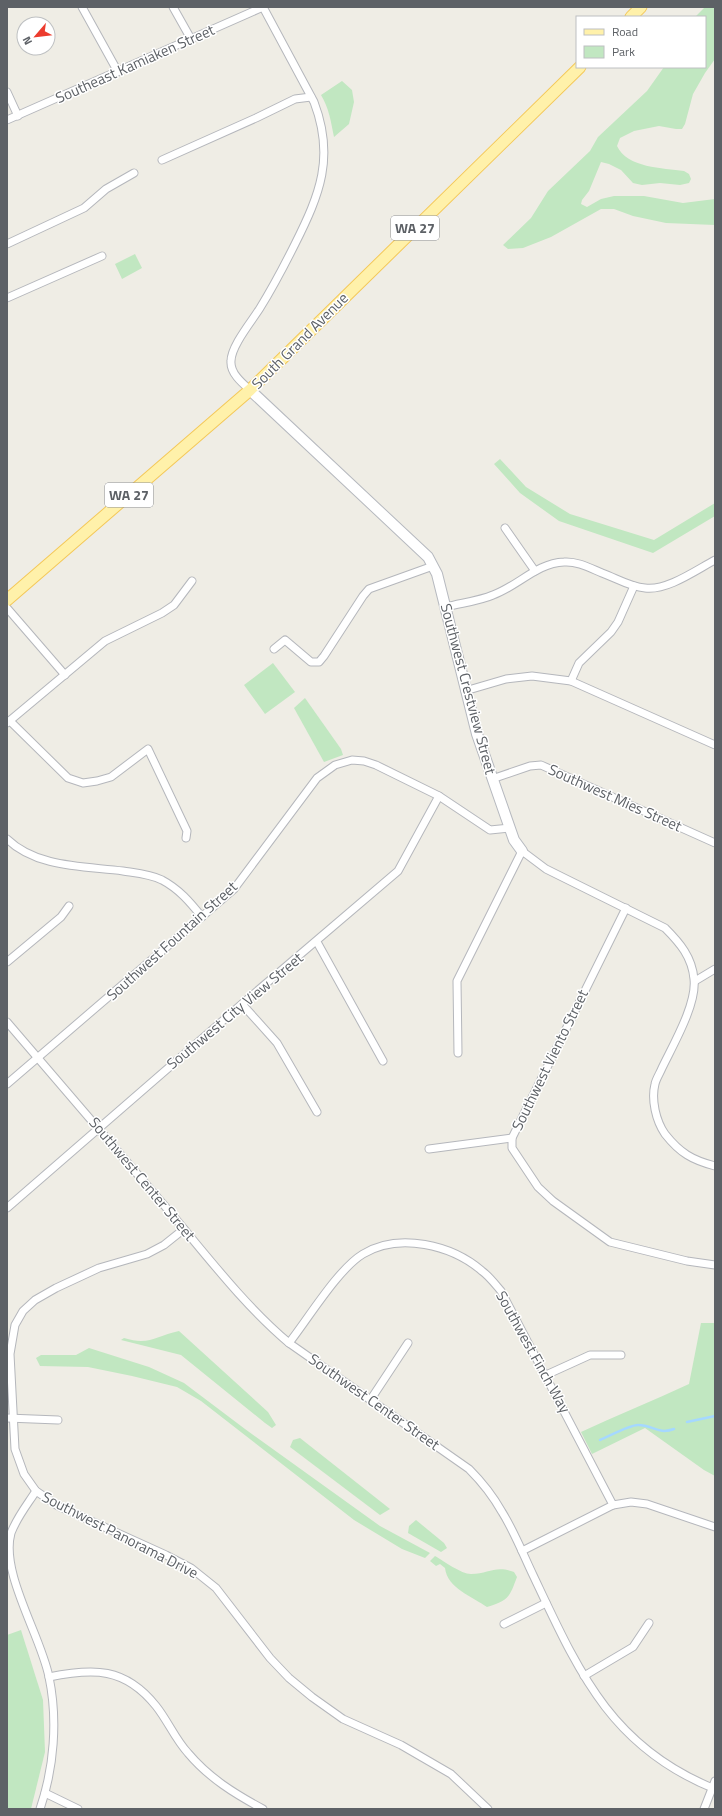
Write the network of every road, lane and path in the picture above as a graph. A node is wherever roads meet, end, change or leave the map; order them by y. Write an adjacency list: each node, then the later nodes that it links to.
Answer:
1 (82, 7): 8 (street)
2 (173, 7): 6 (street)
3 (263, 7): 6 (street, Southeast Kamiaken Street); 10 (street)
4 (641, 7): 5 (main road)
5 (632, 16)
6 (191, 39): 8 (street, Southeast Kamiaken Street)
7 (579, 68): 18 (main road, South Grand Avenue / WA 27)
8 (118, 72): 11 (street, Southeast Kamiaken Street)
9 (7, 92): 11 (street)
10 (312, 97): 13 (street); 18 (street)
11 (18, 116): 12 (street, Southeast Kamiaken Street)
12 (7, 120)
13 (162, 160)
14 (134, 173): 15 (street)
15 (7, 244)
16 (102, 256): 17 (street)
17 (7, 298)
18 (250, 390): 21 (street, Southwest Crestview Street); 25 (main road, South Grand Avenue / WA 27)
19 (505, 528): 22 (street)
20 (715, 560): 24 (street)
21 (434, 566): 26 (street, Southwest Crestview Street); 28 (street)
22 (535, 571): 24 (street); 26 (street)
23 (192, 581): 29 (street)
24 (634, 586): 30 (street)
25 (7, 600)
26 (446, 607): 31 (street, Southwest Crestview Street)
27 (7, 608): 29 (street)
28 (274, 649)
29 (65, 675): 32 (street)
30 (571, 680): 31 (street); 33 (street)
31 (465, 691): 34 (street, Southwest Crestview Street)
32 (8, 722): 37 (street)
33 (715, 745)
34 (492, 779): 36 (street, Southwest Crestview Street); 39 (street, Southwest Mies Street)
35 (439, 796): 36 (street, Southwest Fountain Street); 43 (street, Southwest Fountain Street); 44 (street, Southwest City View Street)
36 (510, 828): 40 (street, Southwest Crestview Street)
37 (186, 838)
38 (7, 839): 43 (street)
39 (715, 843)
40 (522, 851): 42 (street, Southwest Crestview Street); 50 (street)
41 (69, 906): 45 (street)
42 (626, 908): 47 (street, Southwest Crestview Street); 56 (street, Southwest Viento Street)
43 (202, 917): 51 (street, Southwest Fountain Street)
44 (316, 942): 48 (street, Southwest City View Street); 52 (street)
45 (7, 962)
46 (715, 969): 47 (street)
47 (695, 981): 58 (street, Southwest Crestview Street)
48 (242, 1004): 54 (street); 55 (street, Southwest City View Street)
49 (7, 1022): 51 (street, Southwest Center Street)
50 (458, 1053)
51 (38, 1058): 53 (street, Southwest Fountain Street); 55 (street, Southwest Center Street)
52 (384, 1061)
53 (7, 1084)
54 (317, 1112)
55 (98, 1127): 59 (street, Southwest City View Street); 60 (street, Southwest Center Street)
56 (512, 1138): 57 (street, Southwest Viento Street); 61 (street)
57 (429, 1149)
58 (715, 1166)
59 (7, 1208)
60 (184, 1229): 62 (street, Southwest Center Street); 67 (street, Southwest Panorama Drive)
61 (715, 1265)
62 (289, 1343): 65 (street, Southwest Finch Way); 66 (street, Southwest Center Street)
63 (408, 1343): 66 (street)
64 (621, 1355): 65 (street)
65 (546, 1375): 70 (street, Southwest Finch Way)
66 (371, 1399): 72 (street, Southwest Center Street)
67 (10, 1418): 68 (street); 69 (street, Southwest Panorama Drive)
68 (58, 1420)
69 (36, 1491): 77 (street); 83 (street, Southwest Panorama Drive)
70 (613, 1505): 71 (street); 72 (street)
71 (715, 1527)
72 (522, 1551): 73 (street, Southwest Center Street)
73 (546, 1603): 75 (street); 76 (street, Southwest Center Street)
74 (649, 1623): 76 (street)
75 (504, 1624)
76 (584, 1676): 78 (street, Southwest Center Street)
77 (49, 1677): 79 (street); 82 (street)
78 (714, 1786): 84 (street)
79 (45, 1792): 80 (street); 81 (street)
80 (40, 1809)
81 (78, 1809)
82 (263, 1809)
83 (488, 1809)
84 (704, 1809)

